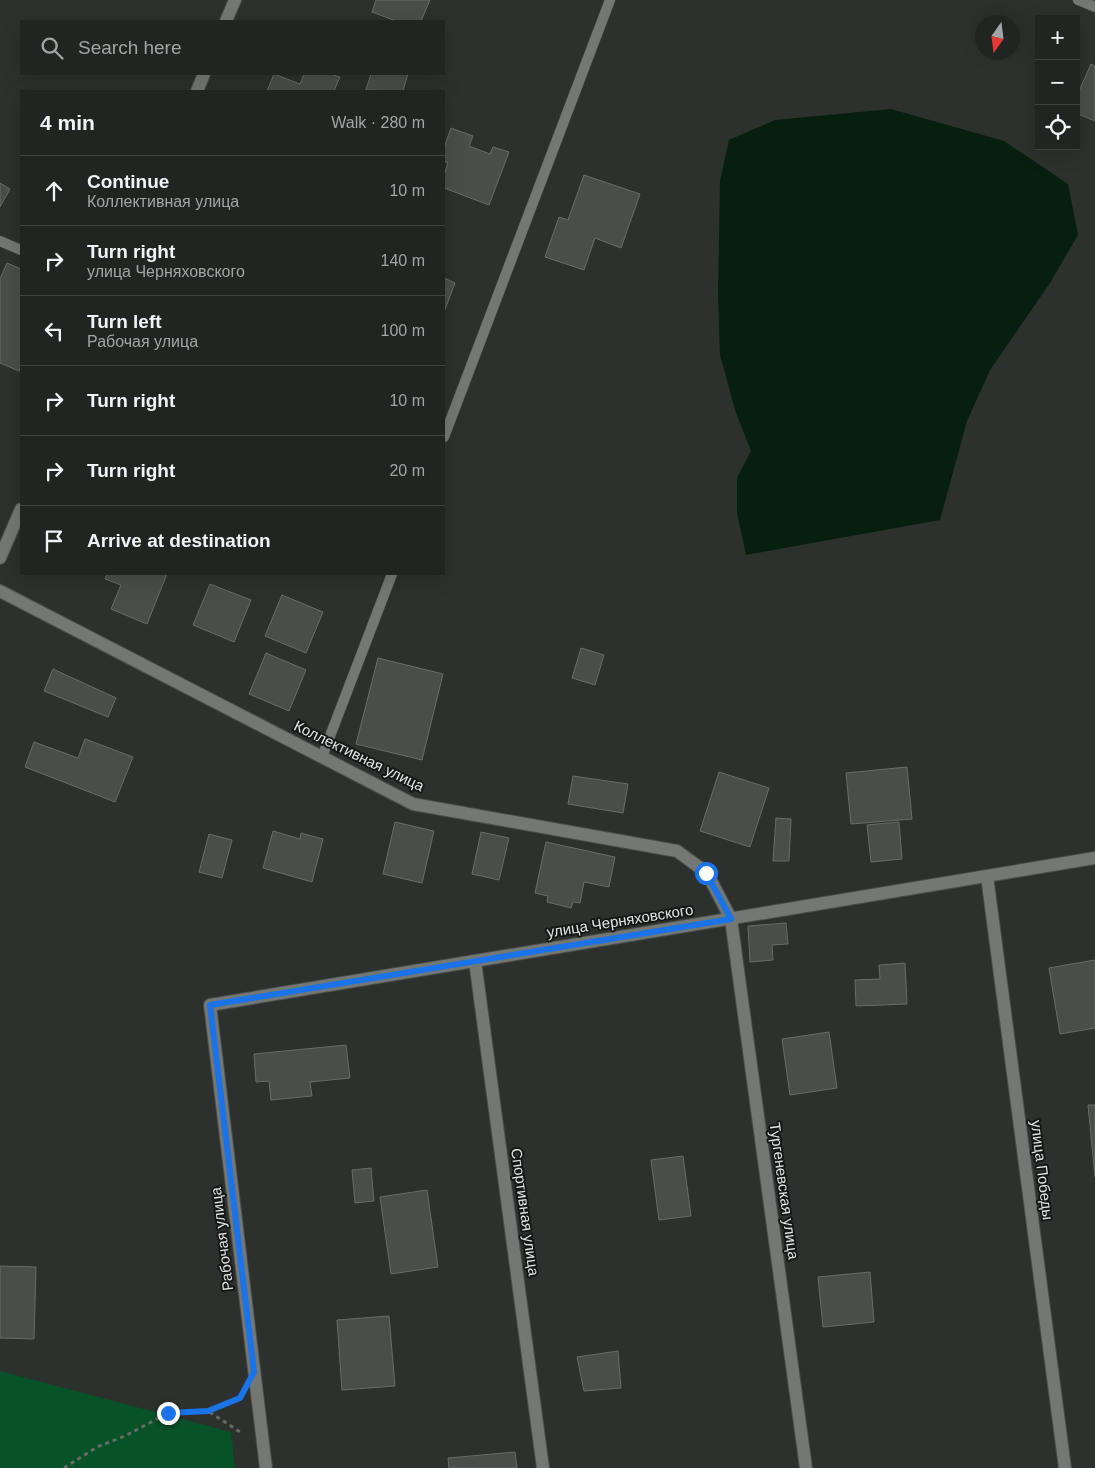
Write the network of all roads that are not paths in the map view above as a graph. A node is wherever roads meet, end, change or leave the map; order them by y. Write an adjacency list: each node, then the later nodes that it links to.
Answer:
1 (235, 0): 5 (street)
2 (610, 0): 10 (lane)
3 (1078, 0): 4 (lane)
4 (1095, 7)
5 (226, 20)
6 (204, 75): 7 (street)
7 (197, 90)
8 (0, 241): 9 (lane)
9 (20, 250)
10 (445, 434)
11 (20, 511): 12 (street)
12 (0, 558)
13 (392, 575): 15 (lane)
14 (0, 591): 15 (street, Коллективная улица)
15 (322, 757): 18 (street, Коллективная улица)
16 (1095, 858): 17 (street, улица Черняховского)
17 (987, 876): 18 (street, улица Черняховского); 24 (street, улица Победы)
18 (731, 919): 19 (street, улица Черняховского); 23 (street, Тургеневская улица)
19 (475, 961): 20 (street, улица Черняховского); 22 (street, Спортивная улица)
20 (210, 1005): 21 (street, Рабочая улица)
21 (266, 1462)
22 (543, 1468)
23 (806, 1468)
24 (1065, 1468)

